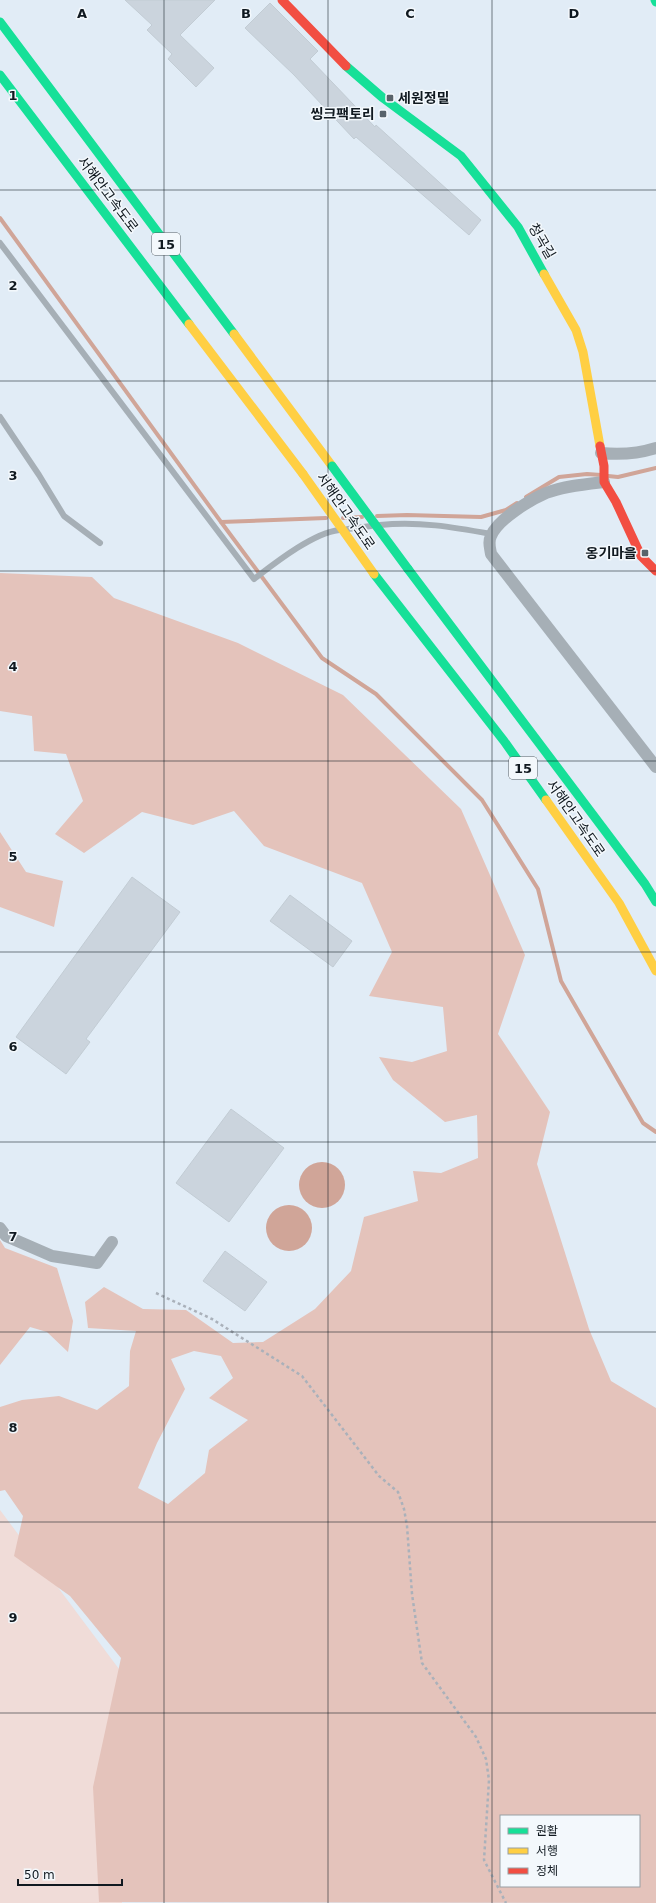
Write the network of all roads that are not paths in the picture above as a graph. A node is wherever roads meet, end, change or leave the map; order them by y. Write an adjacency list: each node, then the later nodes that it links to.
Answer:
1 (282, 0): 7 (main road, 청곡길)
2 (0, 22): 13 (main road, 서해안고속도로 / 15, bridge)
3 (0, 75): 14 (main road, 서해안고속도로 / 15, bridge)
4 (0, 243): 9 (lane)
5 (0, 417): 10 (lane)
6 (656, 448): 7 (street)
7 (601, 453): 8 (main road, 청곡길)
8 (604, 482): 9 (street); 11 (main road, 청곡길)
9 (491, 534): 12 (street)
10 (100, 543)
11 (656, 571)
12 (656, 767)
13 (656, 902)
14 (656, 971)
15 (0, 1228): 16 (street)
16 (112, 1242)

